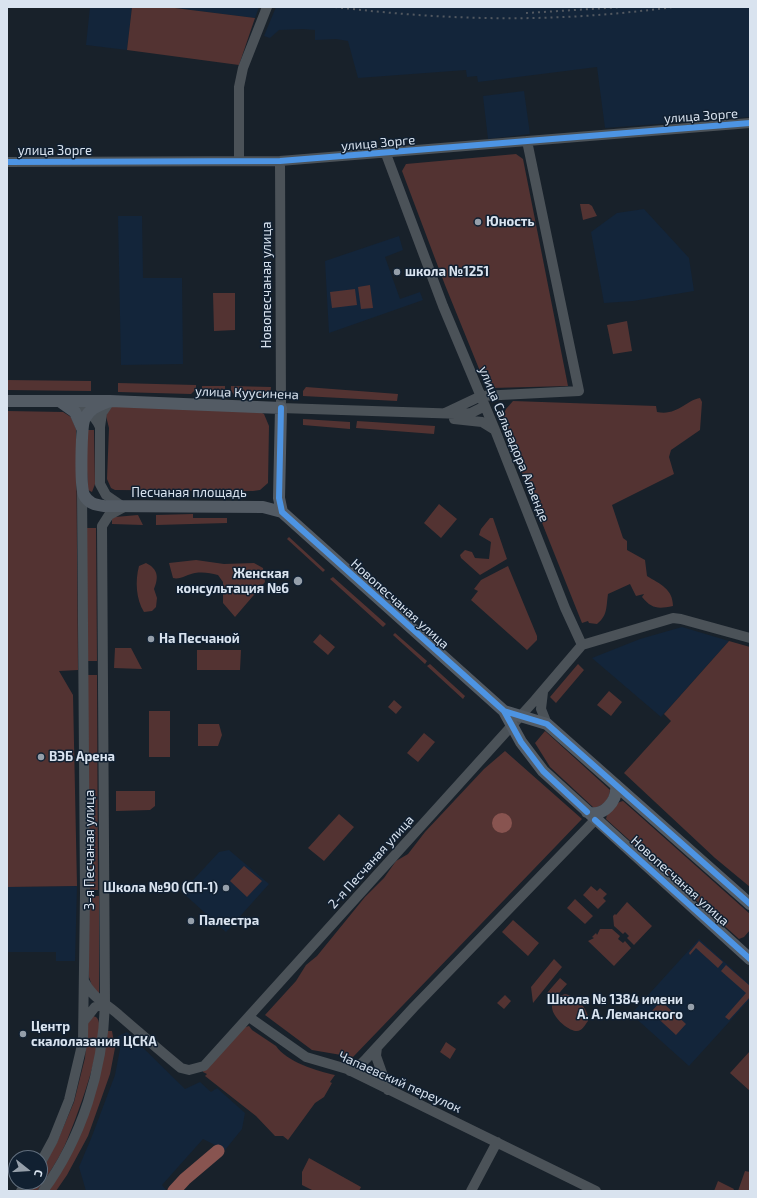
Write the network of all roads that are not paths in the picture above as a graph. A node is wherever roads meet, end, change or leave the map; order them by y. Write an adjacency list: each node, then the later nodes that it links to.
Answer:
1 (266, 7): 5 (street)
2 (750, 123): 3 (street, улица Зорге)
3 (527, 141): 4 (street, улица Зорге); 8 (street)
4 (386, 154): 6 (street, улица Зорге); 8 (street, улица Сальвадора Альенде)
5 (239, 161): 6 (street, улица Зорге); 7 (street, улица Зорге)
6 (280, 161): 13 (street, Новопесчаная улица)
7 (7, 162)
8 (480, 396): 12 (street, улица Сальвадора Альенде); 15 (street)
9 (7, 401): 11 (main road, улица Куусинена)
10 (110, 401): 11 (main road, улица Куусинена); 13 (main road, улица Куусинена); 14 (main road); 16 (street, Песчаная площадь)
11 (61, 402): 14 (street); 17 (main road)
12 (485, 406): 15 (street, улица Куусинена); 18 (street, улица Сальвадора Альенде)
13 (281, 408): 15 (street, улица Куусинена); 20 (main road)
14 (89, 412): 16 (street); 17 (main road)
15 (441, 414): 18 (street)
16 (100, 427): 21 (street, Песчаная площадь)
17 (82, 428): 19 (main road)
18 (496, 430): 25 (street, улица Сальвадора Альенде)
19 (82, 489): 21 (main road, Песчаная площадь); 33 (street, 3-я Песчаная улица)
20 (279, 490): 22 (main road, Песчаная площадь); 23 (main road)
21 (124, 507): 22 (main road, Песчаная площадь); 34 (street, 3-я Песчаная улица)
22 (253, 507): 23 (main road, Песчаная площадь)
23 (282, 512): 27 (main road, Новопесчаная улица)
24 (750, 638): 25 (street)
25 (582, 646): 26 (street)
26 (544, 690): 27 (street); 28 (street)
27 (516, 721): 28 (main road); 30 (main road, Новопесчаная улица); 35 (street, 2-я Песчаная улица)
28 (547, 724): 29 (main road)
29 (616, 785): 30 (main road); 31 (main road)
30 (591, 816): 32 (main road, Новопесчаная улица); 39 (street)
31 (750, 904)
32 (750, 959)
33 (84, 981): 34 (street); 36 (street, 3-я Песчаная улица)
34 (104, 1004): 36 (street); 37 (street); 38 (street, 3-я Песчаная улица)
35 (249, 1017): 37 (street); 40 (street, Чапаевский переулок)
36 (84, 1021): 43 (street, 3-я Песчаная улица)
37 (127, 1022): 38 (street)
38 (102, 1036): 44 (street, 3-я Песчаная улица)
39 (376, 1047): 40 (street); 41 (street)
40 (350, 1071): 41 (street, Чапаевский переулок)
41 (388, 1090): 42 (street, Чапаевский переулок)
42 (497, 1142): 45 (street); 46 (street, Чапаевский переулок)
43 (48, 1150)
44 (43, 1191)
45 (471, 1191)
46 (596, 1191)

